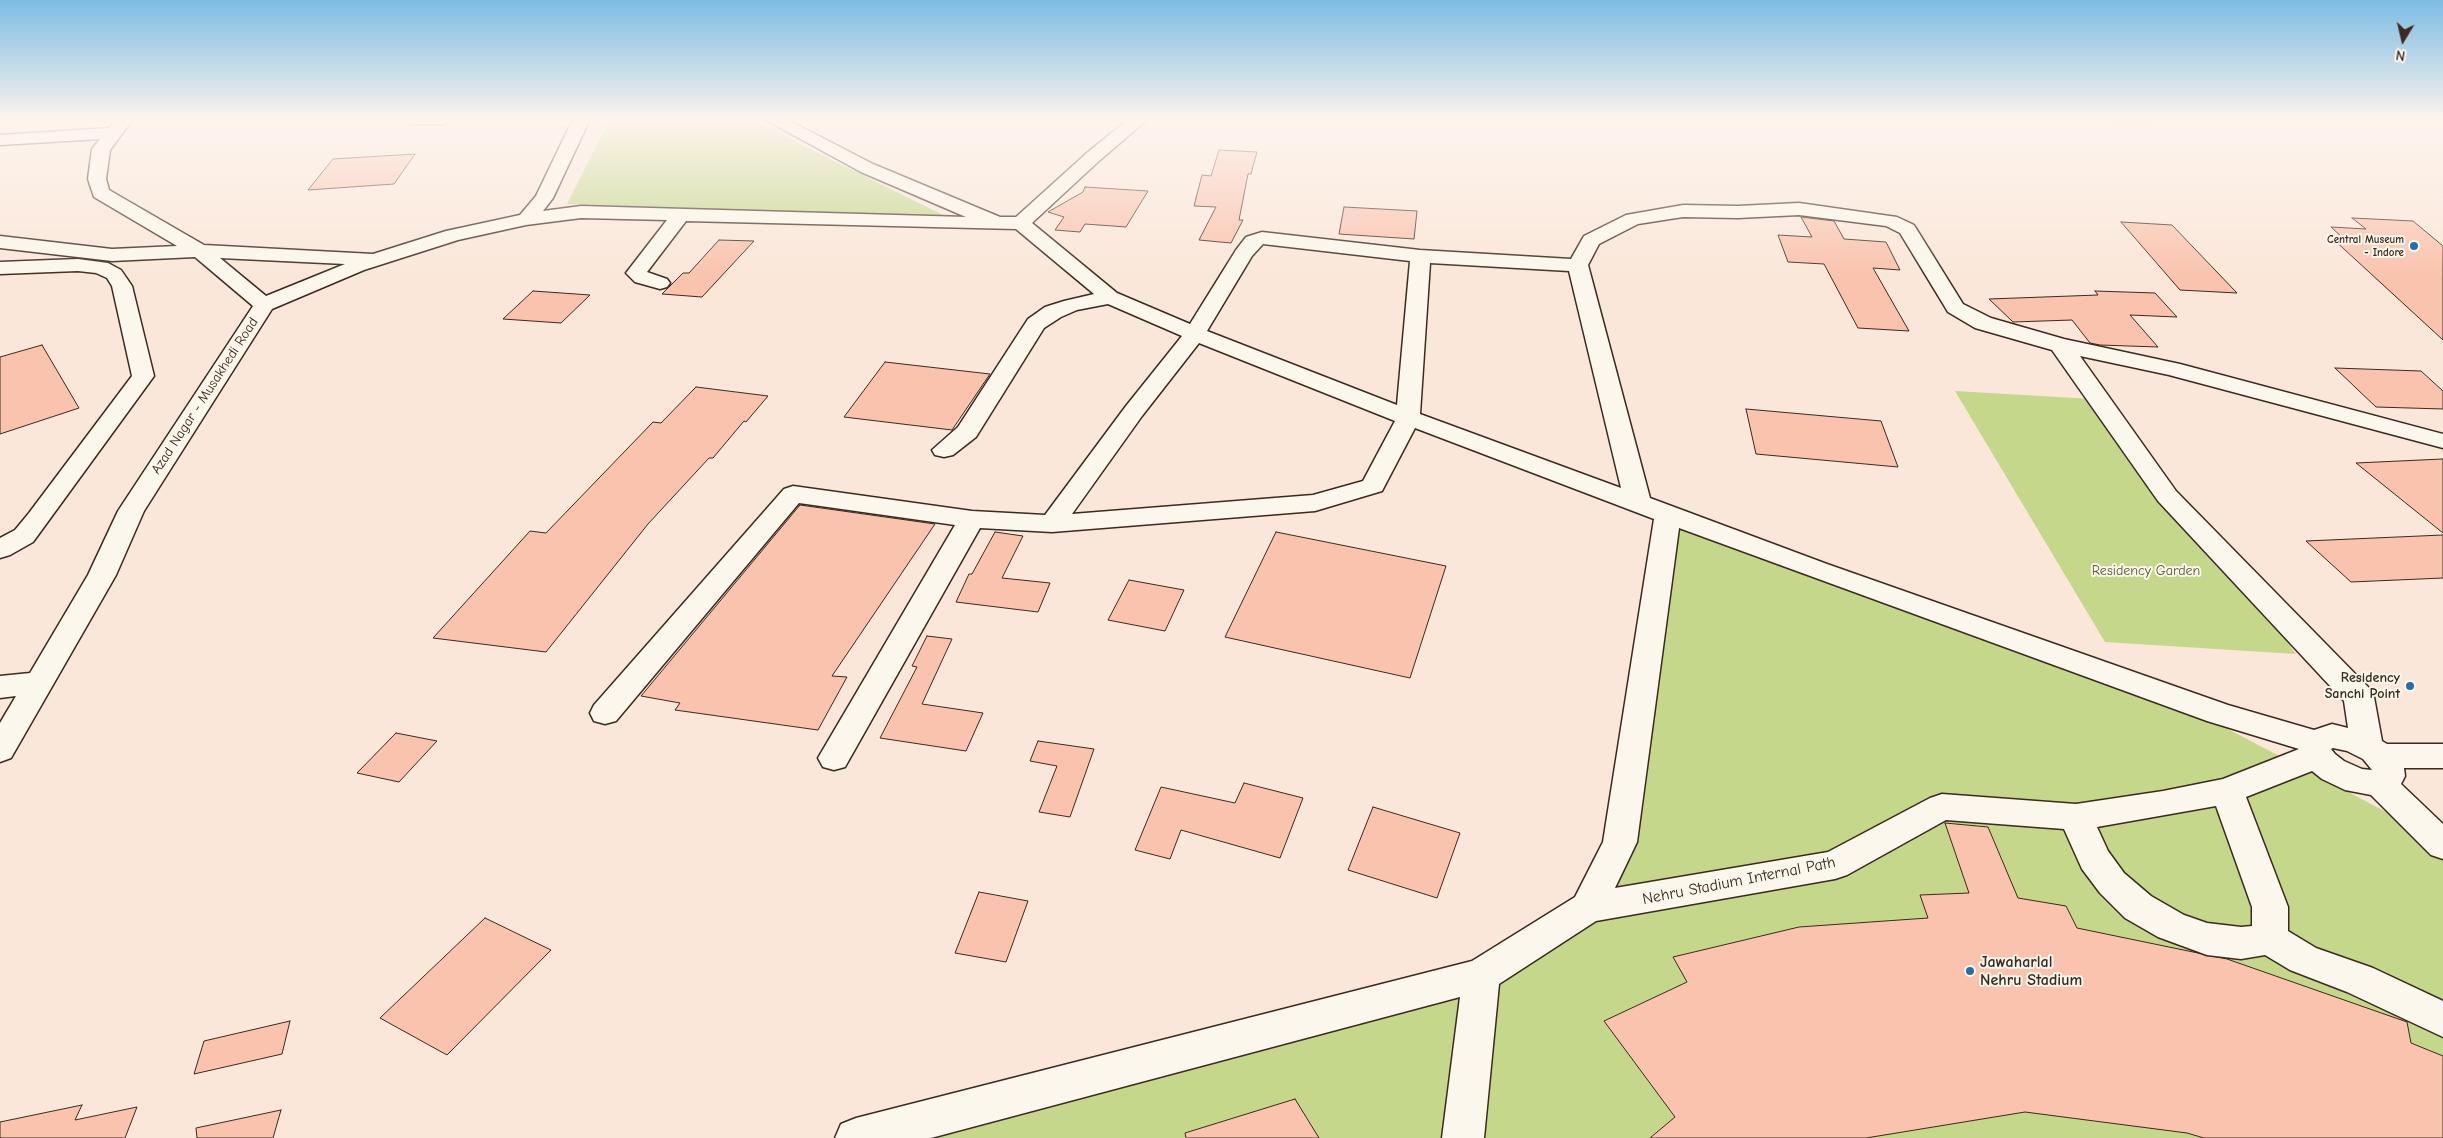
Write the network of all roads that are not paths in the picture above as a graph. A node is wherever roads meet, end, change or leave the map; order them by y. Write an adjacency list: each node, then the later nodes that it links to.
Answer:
1 (98, 172): 9 (street)
2 (557, 172): 6 (street)
3 (877, 172): 7 (street)
4 (1074, 172): 7 (street)
5 (681, 215): 6 (street, Azad Nagar - Musakhedi Road); 7 (street, Azad Nagar - Musakhedi Road); 15 (street)
6 (526, 219): 11 (street, Azad Nagar - Musakhedi Road)
7 (1009, 223): 16 (street)
8 (3, 245): 12 (street)
9 (200, 250): 11 (street); 12 (street); 17 (street)
10 (1420, 256): 13 (street); 18 (street); 20 (street)
11 (378, 259): 17 (street, Azad Nagar - Musakhedi Road)
12 (104, 261): 14 (street); 26 (street)
13 (1578, 265): 19 (street); 23 (street)
14 (0, 268)
15 (660, 283)
16 (1110, 297): 18 (street); 22 (street)
17 (264, 305): 27 (street, Azad Nagar - Musakhedi Road)
18 (1195, 334): 20 (street); 25 (street)
19 (2060, 345): 21 (street); 34 (street)
20 (1408, 418): 23 (street); 25 (street)
21 (2443, 441)
22 (944, 450)
23 (1653, 508): 30 (street); 38 (street)
24 (972, 520): 25 (street); 29 (street); 33 (street)
25 (1052, 524)
26 (0, 549)
27 (40, 682): 28 (street); 31 (street, Azad Nagar - Musakhedi Road)
28 (0, 687)
29 (605, 713)
30 (2318, 749): 34 (street); 35 (street, Nehru Stadium Internal Path)
31 (0, 750)
32 (2443, 755): 34 (street)
33 (834, 758)
34 (2375, 762): 37 (street)
35 (2227, 791): 36 (street, Nehru Stadium Internal Path); 39 (street)
36 (2076, 817): 38 (street, Nehru Stadium Internal Path); 39 (street)
37 (2443, 845)
38 (1588, 908): 40 (street)
39 (2270, 939): 41 (street)
40 (1481, 975): 42 (street); 43 (street)
41 (2443, 1020)
42 (856, 1138)
43 (1463, 1138)

